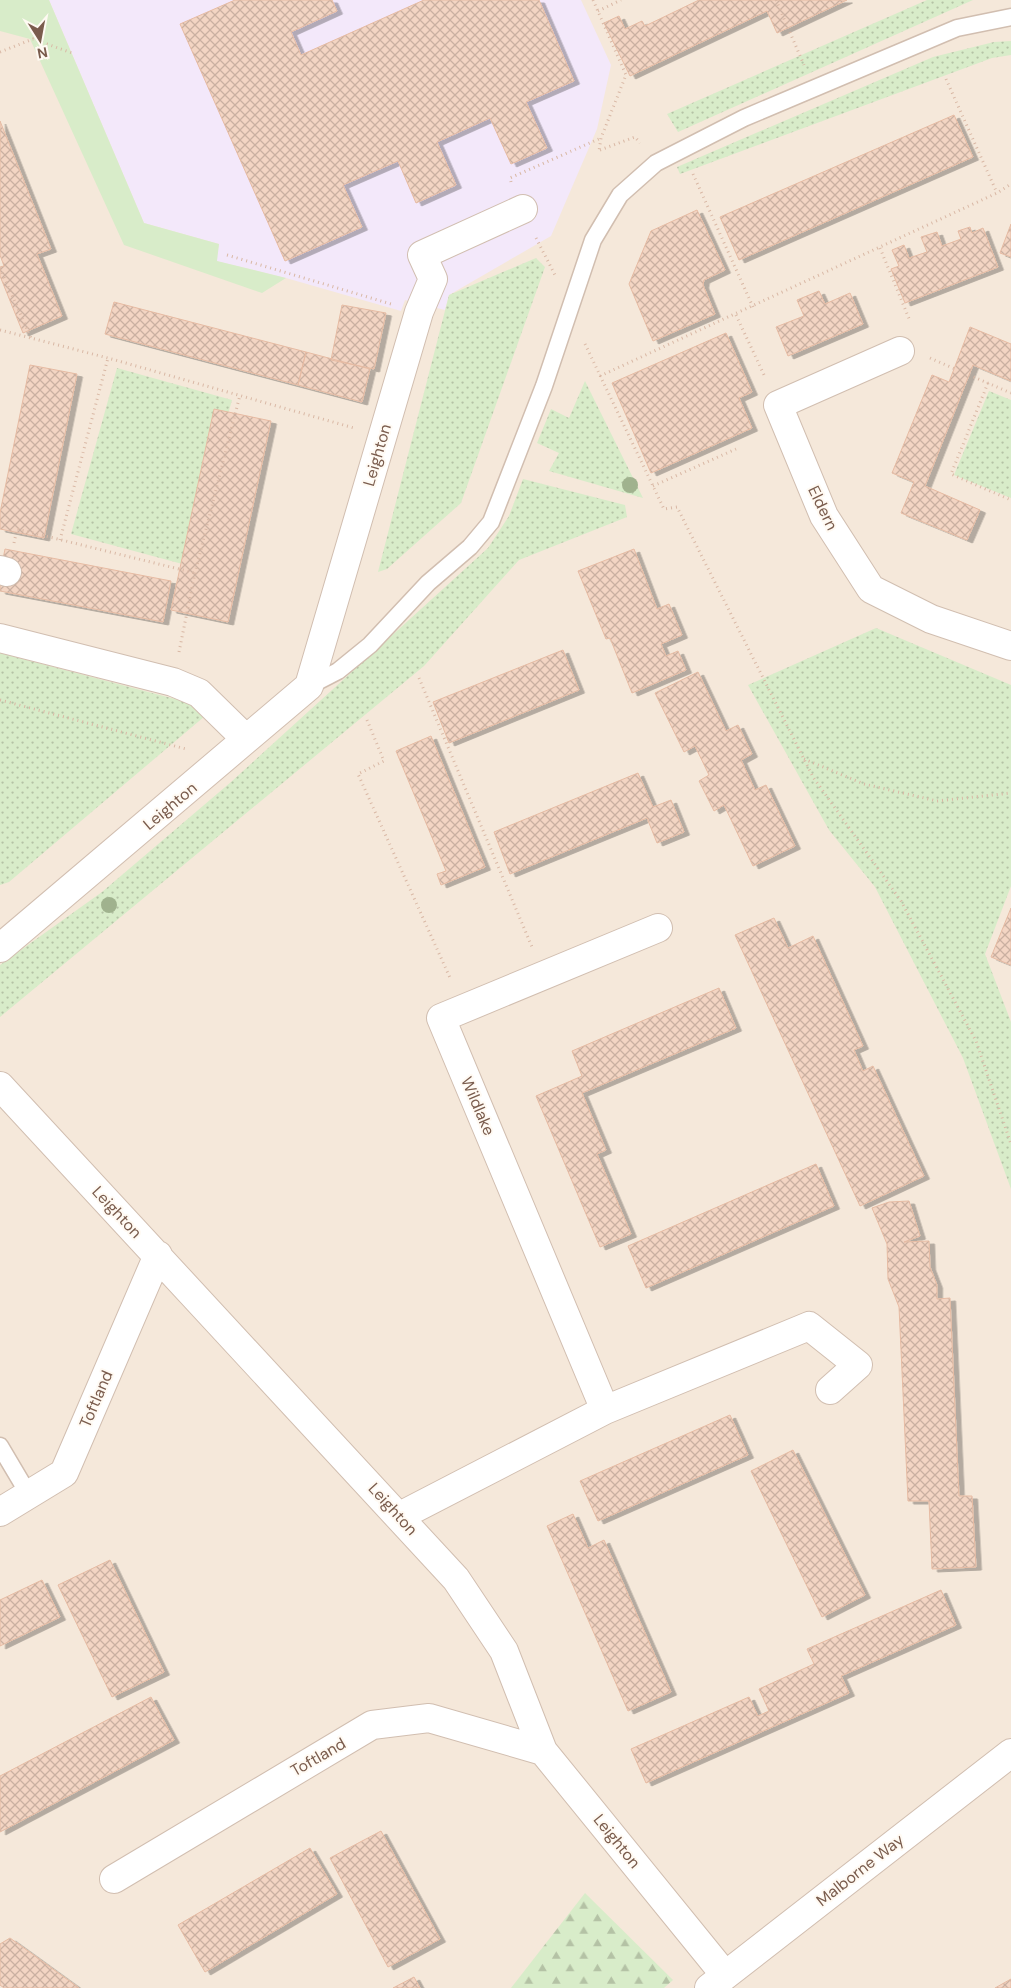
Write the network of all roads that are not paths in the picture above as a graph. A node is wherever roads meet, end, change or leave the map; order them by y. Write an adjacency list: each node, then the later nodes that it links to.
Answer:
1 (1011, 17): 6 (lane)
2 (523, 209): 6 (street, Leighton)
3 (912, 354): 5 (street, Eldern)
4 (0, 638): 7 (street)
5 (1011, 646)
6 (309, 686): 7 (street, Leighton)
7 (246, 739): 9 (street, Leighton)
8 (658, 928): 13 (street, Wildlake)
9 (0, 948)
10 (0, 1086): 11 (street, Leighton)
11 (158, 1256): 15 (street, Toftland); 17 (street, Leighton)
12 (830, 1390): 13 (street)
13 (605, 1410): 17 (street)
14 (0, 1446): 15 (lane)
15 (29, 1495): 16 (street, Toftland)
16 (0, 1512)
17 (400, 1516): 18 (street, Leighton)
18 (542, 1751): 20 (street, Toftland); 21 (street, Leighton)
19 (1011, 1753): 21 (street, Malborne Way)
20 (114, 1879)
21 (717, 1981)

